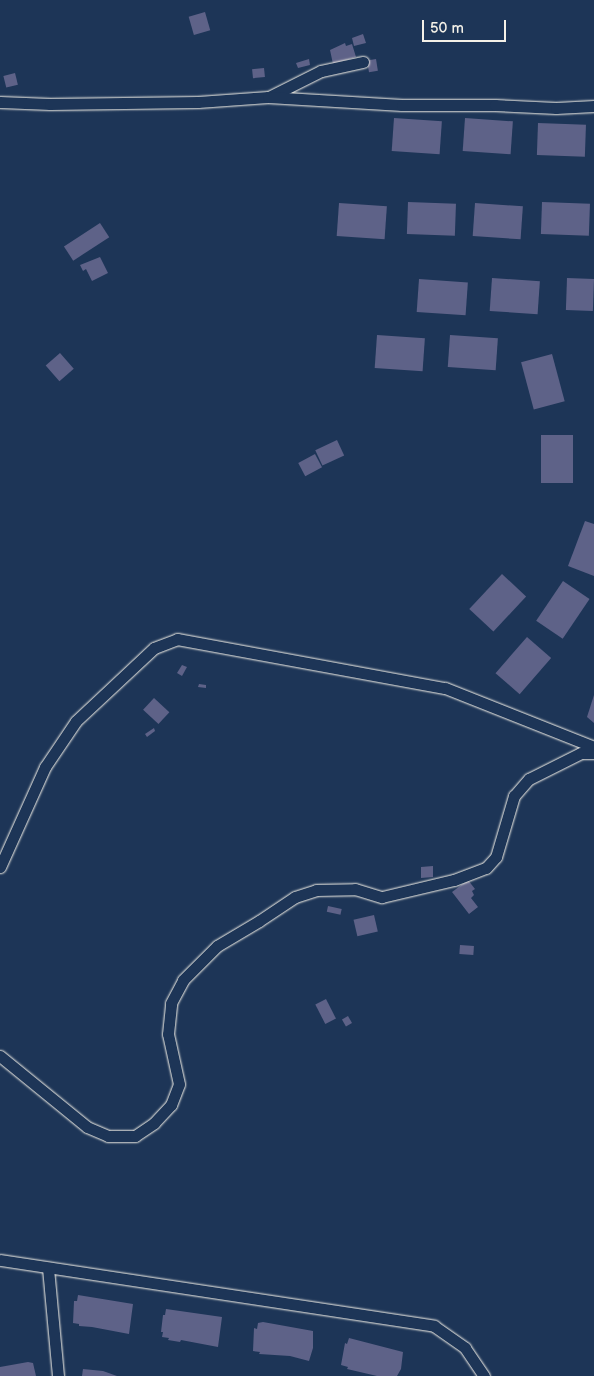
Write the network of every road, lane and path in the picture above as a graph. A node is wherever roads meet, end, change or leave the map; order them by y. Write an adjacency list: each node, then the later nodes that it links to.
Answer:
1 (363, 62): 2 (street)
2 (268, 97): 3 (street); 4 (street)
3 (0, 102)
4 (594, 106)
5 (594, 747): 7 (street)
6 (594, 753): 8 (street)
7 (0, 868)
8 (0, 1056)
9 (0, 1260): 10 (street)
10 (48, 1268): 11 (street); 12 (street)
11 (58, 1376)
12 (484, 1376)

